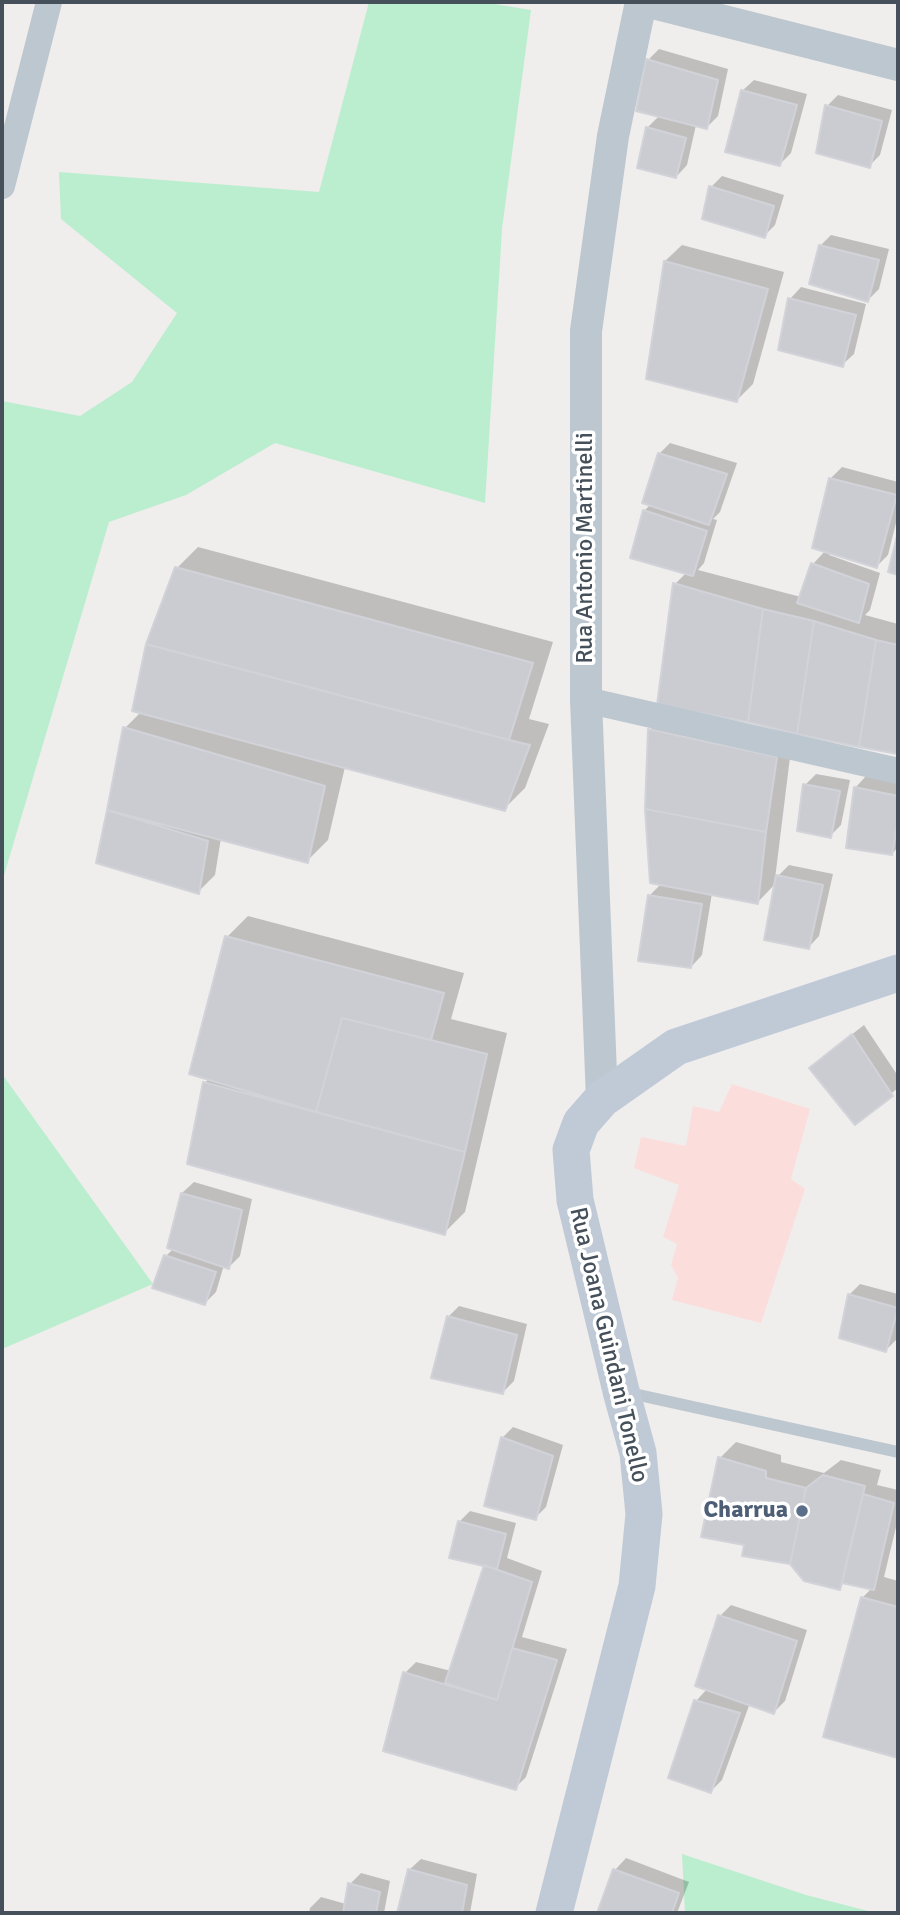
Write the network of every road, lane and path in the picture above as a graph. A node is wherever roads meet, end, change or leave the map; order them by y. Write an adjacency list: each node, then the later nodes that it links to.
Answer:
1 (48, 2): 5 (street)
2 (641, 2): 6 (street, Rua Antonio Martinelli)
3 (649, 2): 4 (street)
4 (898, 65)
5 (2, 186)
6 (586, 700): 7 (street); 9 (street, Rua Antonio Martinelli)
7 (898, 771)
8 (898, 974): 9 (main road, Rua Joana Guindani Tonello)
9 (602, 1099): 10 (main road, Rua Joana Guindani Tonello)
10 (621, 1391): 11 (lane); 12 (main road, Rua Joana Guindani Tonello)
11 (898, 1452)
12 (554, 1913)

